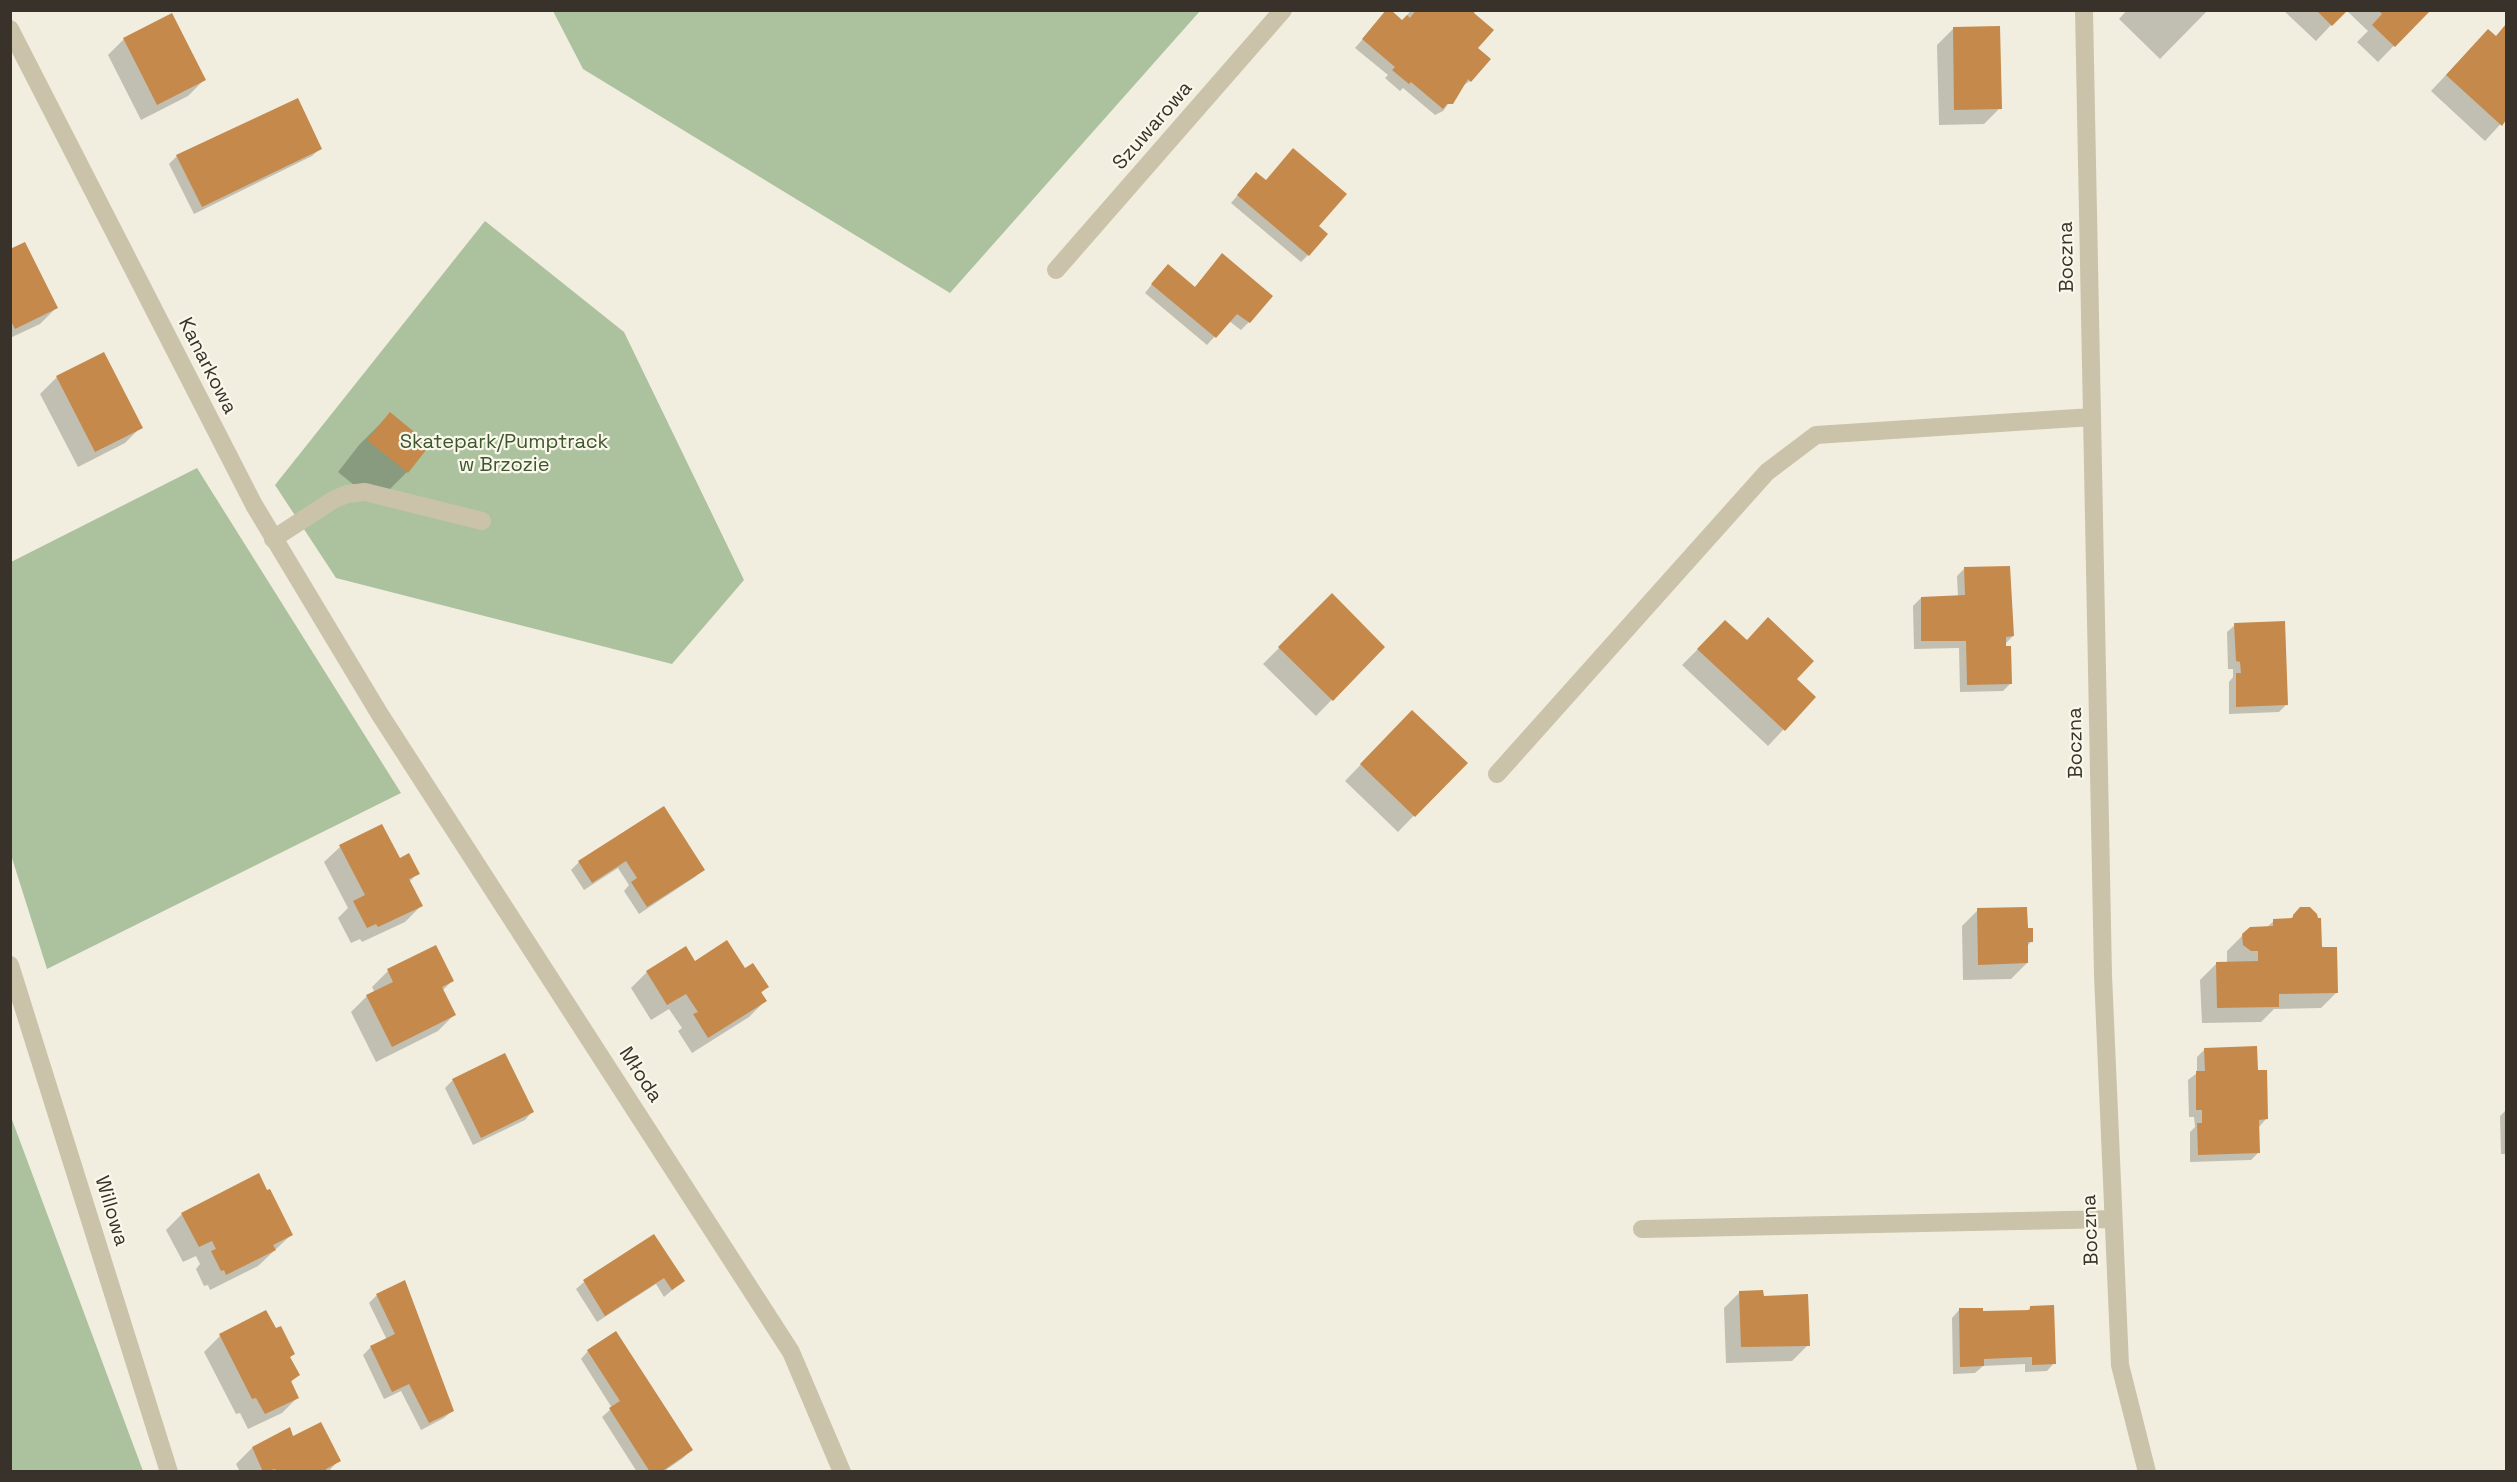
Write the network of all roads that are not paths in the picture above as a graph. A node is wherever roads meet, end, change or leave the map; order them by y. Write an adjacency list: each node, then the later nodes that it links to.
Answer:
1 (1283, 10): 4 (street, Szuwarowa)
2 (2084, 10): 5 (street, Boczna)
3 (10, 29): 7 (street, Kanarkowa)
4 (1056, 270)
5 (2092, 417): 9 (street); 11 (street, Boczna)
6 (482, 521): 7 (street)
7 (273, 539): 8 (street, Kanarkowa)
8 (379, 713): 14 (street, Młoda)
9 (1497, 774)
10 (10, 965): 13 (street, Willowa)
11 (2114, 1219): 12 (street); 15 (street, Boczna)
12 (1642, 1229)
13 (169, 1472)
14 (842, 1472)
15 (2147, 1472)

